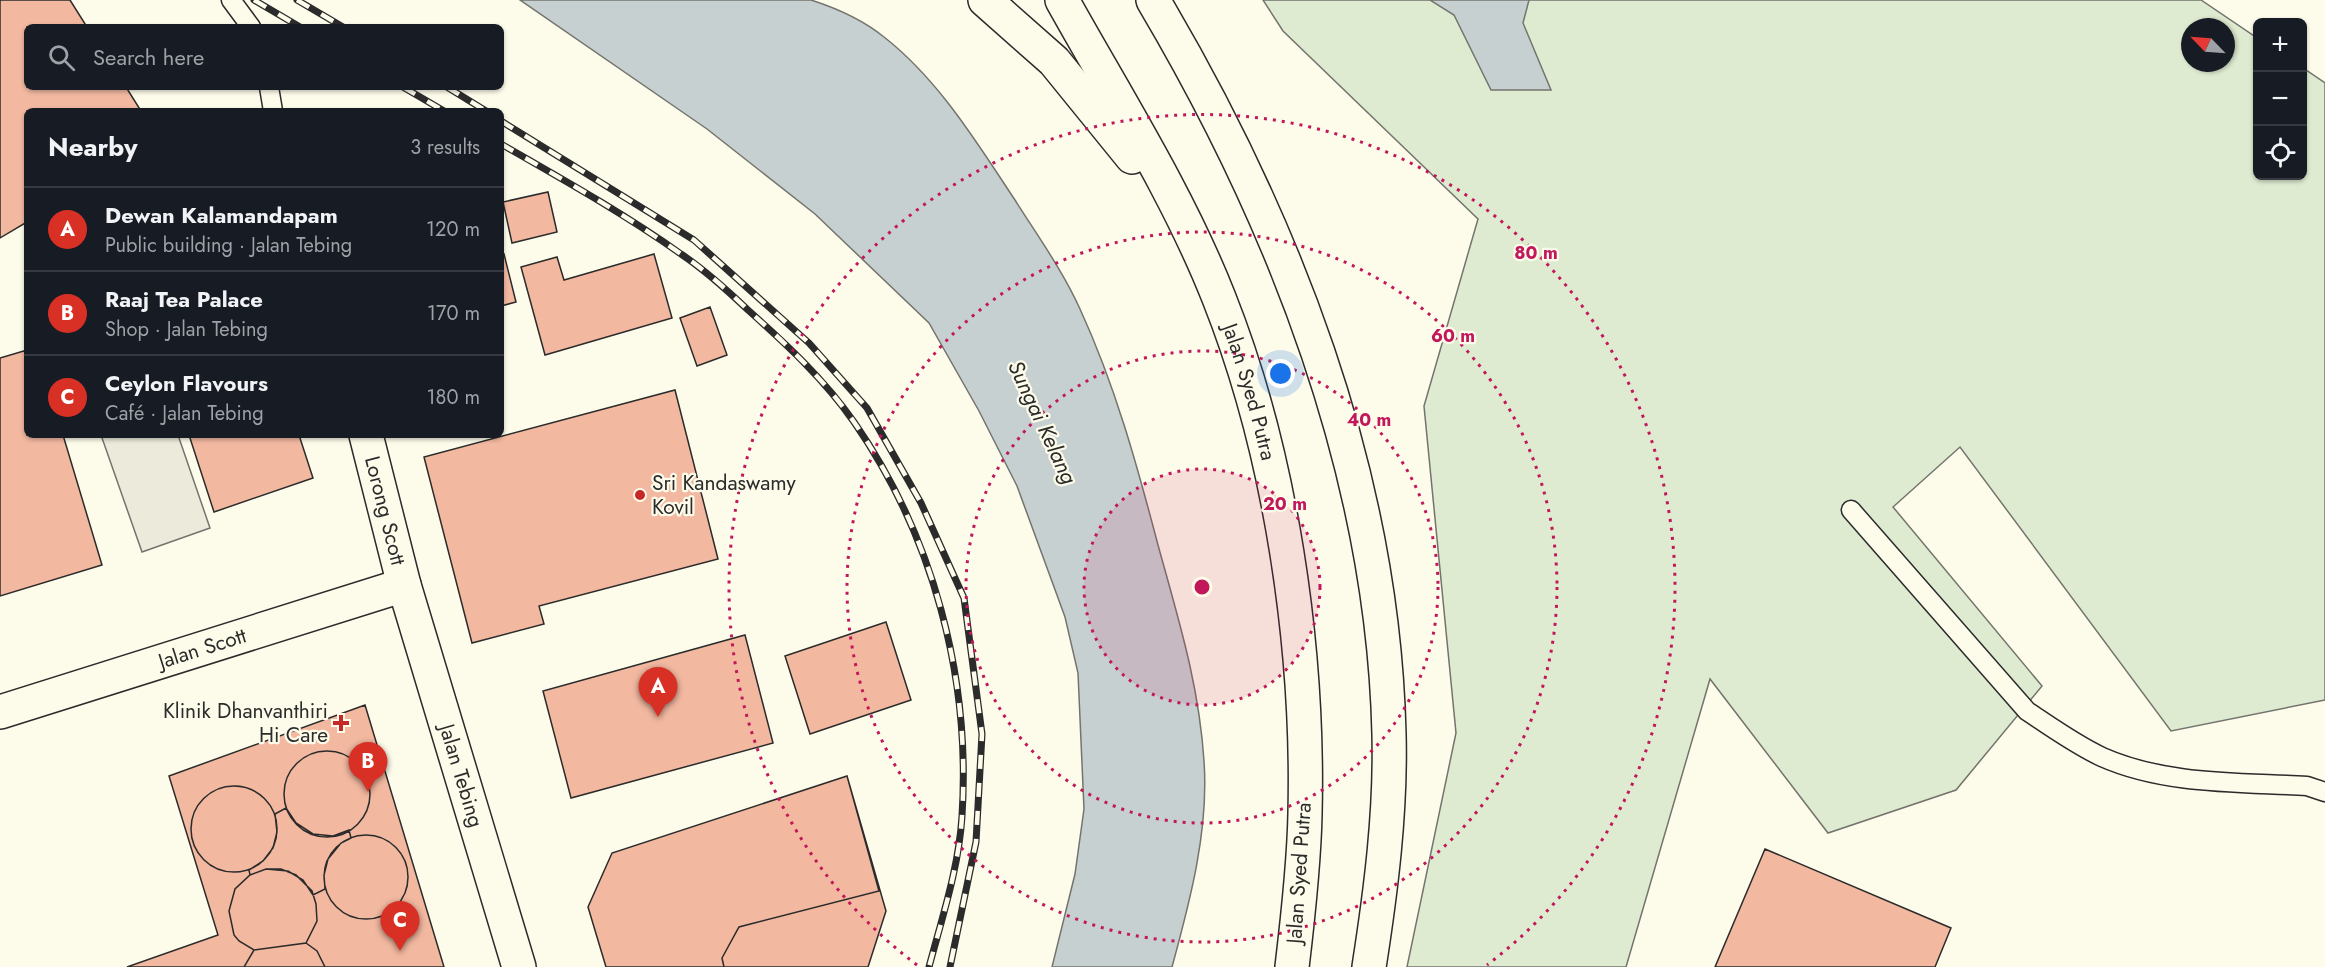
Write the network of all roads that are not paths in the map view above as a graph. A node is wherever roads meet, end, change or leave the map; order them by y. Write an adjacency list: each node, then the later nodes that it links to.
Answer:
1 (231, 0): 5 (lane)
2 (985, 0): 8 (main road)
3 (1062, 0): 8 (main road, Jalan Syed Putra)
4 (1153, 0): 16 (main road)
5 (249, 24)
6 (270, 90): 7 (lane)
7 (272, 108)
8 (1186, 223): 15 (main road, Jalan Syed Putra)
9 (367, 438): 11 (main road, Lorong Scott)
10 (1851, 510): 13 (lane)
11 (404, 585): 12 (main road, Jalan Scott); 14 (main road, Jalan Tebing)
12 (0, 712)
13 (2325, 792)
14 (519, 967)
15 (1292, 967)
16 (1369, 967)

